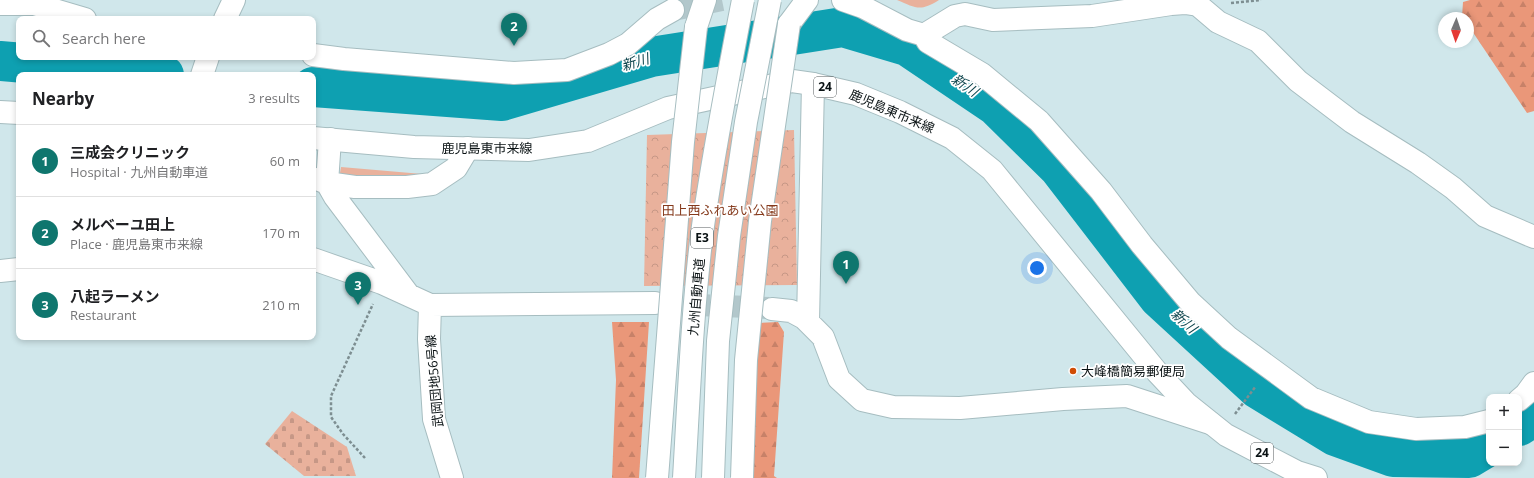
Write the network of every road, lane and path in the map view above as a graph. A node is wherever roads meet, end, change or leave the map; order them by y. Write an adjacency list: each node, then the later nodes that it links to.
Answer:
1 (234, 0): 11 (main road)
2 (705, 0): 13 (main road)
3 (743, 0): 43 (main road, 九州自動車道 / E3, bridge)
4 (770, 0): 44 (main road, 九州自動車道 / E3, bridge)
5 (791, 0): 12 (main road)
6 (807, 0): 12 (main road)
7 (843, 0): 14 (main road)
8 (0, 4): 10 (main road)
9 (682, 5): 13 (main road); 15 (main road)
10 (75, 16)
11 (226, 16)
12 (789, 24): 45 (main road, bridge)
13 (696, 27): 42 (main road, bridge)
14 (924, 35): 24 (main road); 34 (main road)
15 (316, 55)
16 (207, 60): 17 (main road)
17 (203, 72)
18 (813, 84): 22 (main road, 鹿児島東市来線 / 24); 33 (main road); 39 (main road, 鹿児島東市来線 / 24)
19 (0, 112): 20 (main road)
20 (16, 113)
21 (322, 139): 22 (main road, 鹿児島東市来線 / 24); 23 (main road)
22 (468, 148): 23 (main road)
23 (320, 180): 29 (main road)
24 (1534, 237)
25 (316, 260): 28 (main road)
26 (16, 269): 27 (main road)
27 (0, 271)
28 (382, 283): 29 (main road); 40 (path)
29 (409, 295): 31 (main road)
30 (655, 303): 31 (main road)
31 (430, 305): 41 (main road, 武岡団地56号線)
32 (772, 309): 33 (main road)
33 (808, 322): 39 (main road)
34 (1269, 367): 37 (path); 38 (main road)
35 (1534, 383): 36 (main road)
36 (1522, 397)
37 (1234, 415)
38 (1486, 422)
39 (1210, 423): 46 (main road, 鹿児島東市来線 / 24)
40 (365, 458)
41 (452, 478)
42 (657, 478)
43 (684, 478)
44 (713, 478)
45 (742, 478)
46 (1316, 478)

